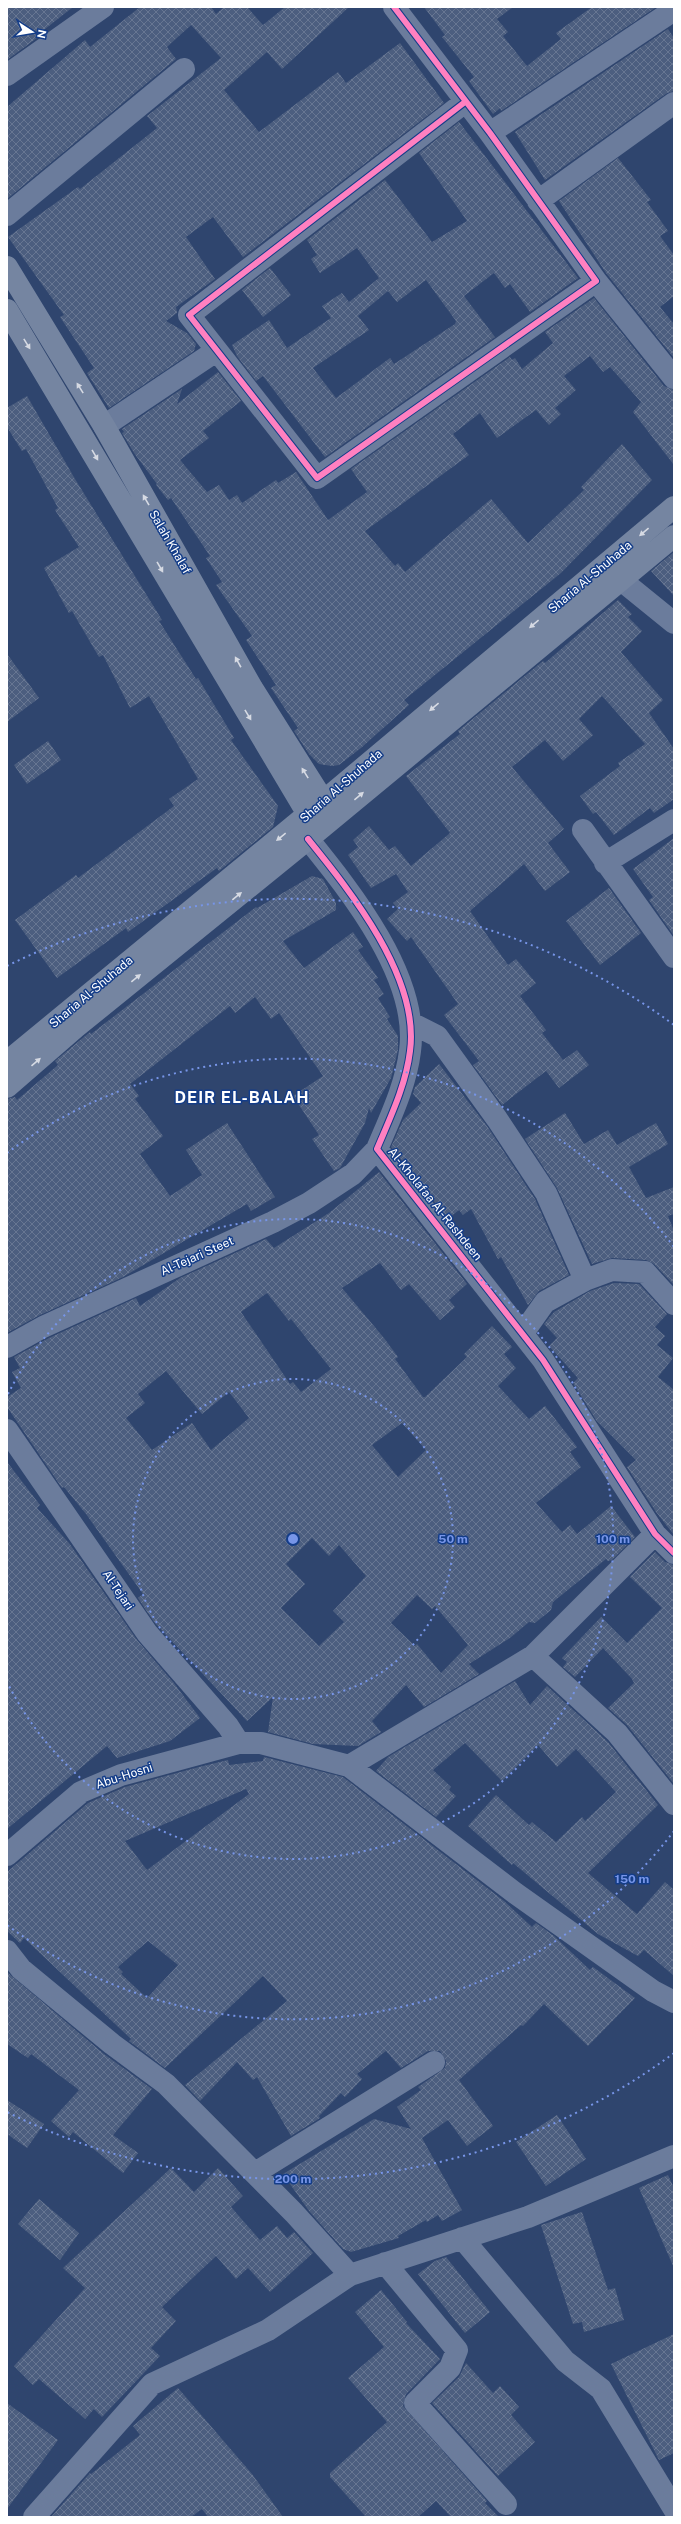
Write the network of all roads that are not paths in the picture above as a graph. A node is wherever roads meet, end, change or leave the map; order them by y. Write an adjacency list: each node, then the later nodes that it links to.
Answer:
1 (103, 7): 5 (street)
2 (403, 10): 6 (street)
3 (674, 10): 8 (street)
4 (184, 70): 10 (street)
5 (7, 75)
6 (465, 102): 8 (street); 14 (street)
7 (674, 103): 9 (street)
8 (490, 133): 9 (street)
9 (538, 201): 12 (street)
10 (7, 214)
11 (7, 267): 16 (main road, Salah Khalaf, one-way to 11)
12 (596, 281): 14 (street); 15 (street)
13 (9, 319): 23 (main road, Salah Khalaf, one-way to 23)
14 (216, 350): 16 (street)
15 (674, 378)
16 (104, 426): 21 (main road, Salah Khalaf, one-way to 16)
17 (674, 507): 21 (main road, Sharia Al-Shuhada, one-way to 21)
18 (674, 536): 19 (main road, Sharia Al-Shuhada)
19 (621, 580): 20 (street); 21 (main road, Sharia Al-Shuhada, one-way to 19)
20 (674, 623)
21 (328, 809): 23 (main road, Sharia Al-Shuhada)
22 (674, 820): 25 (street)
23 (311, 828): 27 (street, Al-Kholafaa Al-Rashdeen); 28 (main road, Sharia Al-Shuhada, one-way to 28); 29 (main road, Sharia Al-Shuhada, one-way to 23)
24 (583, 830): 25 (street)
25 (605, 863): 26 (street)
26 (674, 957)
27 (411, 1023): 30 (street, Al-Kholafaa Al-Rashdeen); 31 (street)
28 (7, 1062)
29 (7, 1087)
30 (377, 1149): 33 (street, Al-Kholafaa Al-Rashdeen); 34 (street, Al-Tejari Steet)
31 (585, 1280): 32 (street); 33 (street)
32 (674, 1304)
33 (523, 1333): 36 (street, Al-Kholafaa Al-Rashdeen)
34 (7, 1347)
35 (7, 1430): 39 (street, Al-Tejari)
36 (655, 1534): 37 (street, Al-Kholafaa Al-Rashdeen); 38 (street)
37 (674, 1553)
38 (533, 1656): 40 (street); 41 (street)
39 (239, 1743): 40 (street, Abu-Hosni); 42 (street, Abu-Hosni)
40 (349, 1766): 44 (street)
41 (674, 1804)
42 (7, 1855)
43 (7, 1951): 47 (street)
44 (674, 2002)
45 (434, 2062): 47 (street)
46 (674, 2156): 48 (street)
47 (255, 2174): 50 (street)
48 (462, 2238): 49 (street); 52 (street)
49 (386, 2263): 50 (street); 51 (street)
50 (350, 2275): 53 (street)
51 (506, 2504)
52 (674, 2509)
53 (34, 2517)

